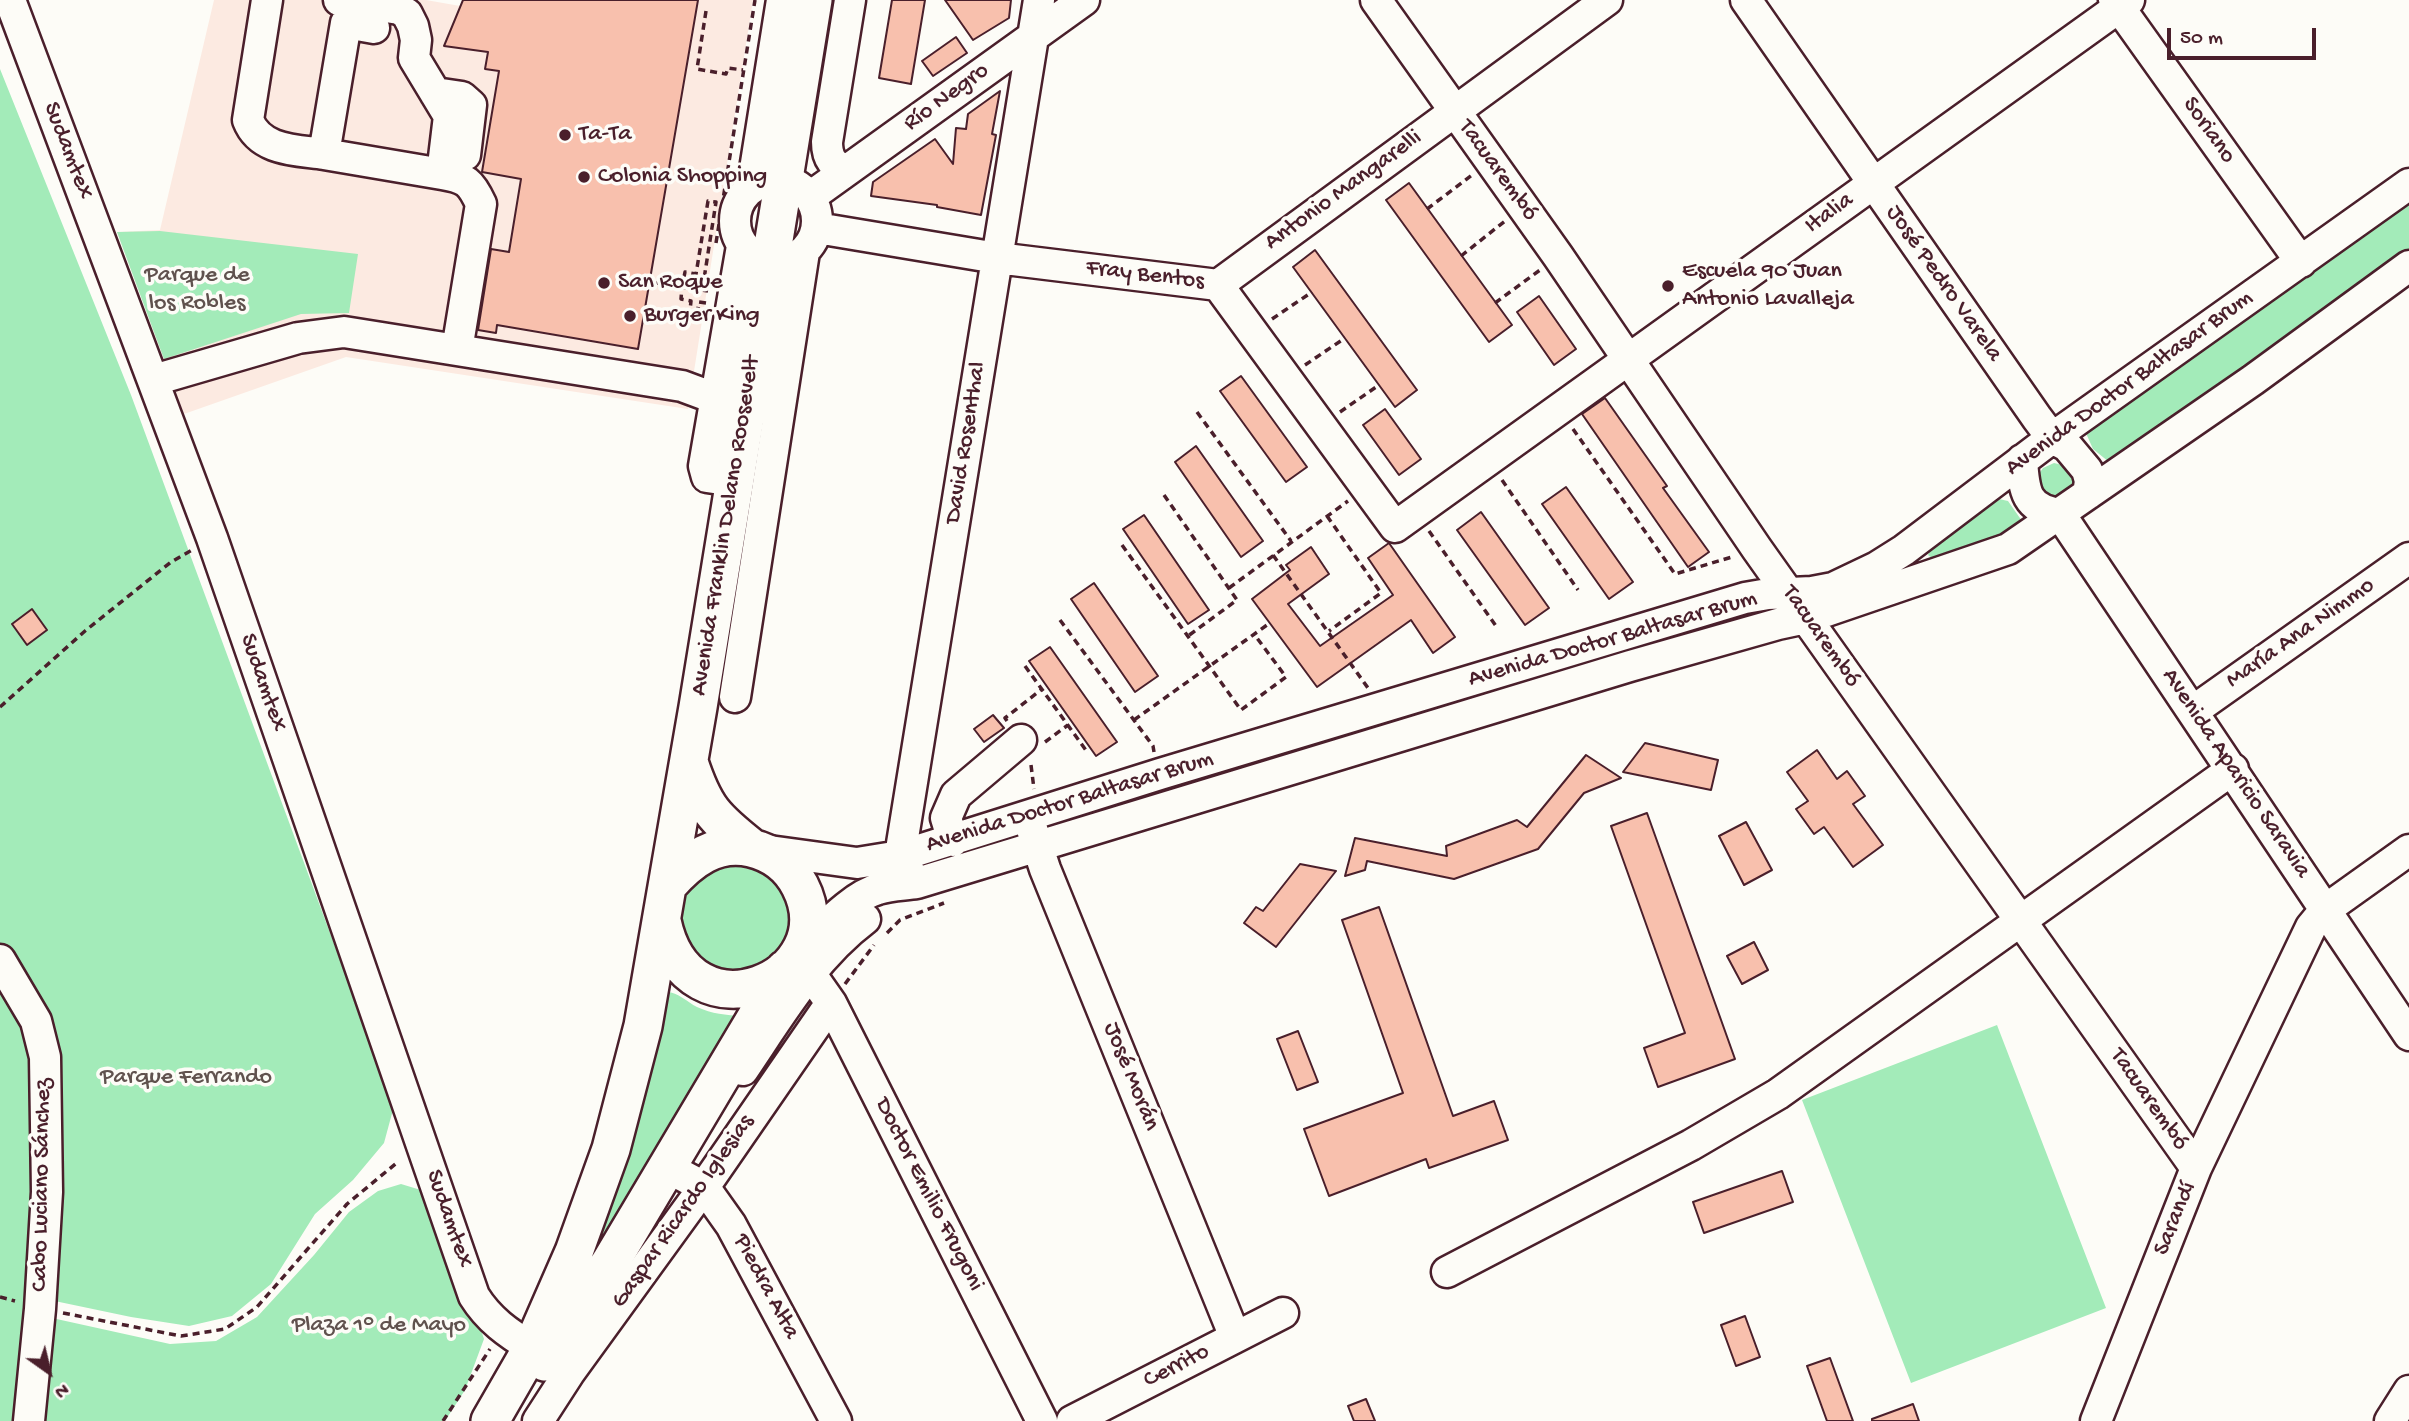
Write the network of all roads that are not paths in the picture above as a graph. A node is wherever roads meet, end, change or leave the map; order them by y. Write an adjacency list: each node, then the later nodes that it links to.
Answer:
1 (10, 0): 31 (street, Sudamtex)
2 (267, 0): 17 (street)
3 (339, 0): 13 (street)
4 (782, 0): 23 (street)
5 (813, 0): 23 (main road, Avenida Franklin Delano Roosevelt)
6 (850, 0): 18 (street)
7 (1039, 0): 14 (street, David Rosenthal)
8 (1084, 0): 14 (street, Río Negro)
9 (1376, 0): 16 (street, Tacuarembó)
10 (1607, 0): 16 (street, Antonio Mangarelli)
11 (1746, 0): 20 (street, José Pedro Varela)
12 (2121, 2): 20 (street, Italia); 26 (street, Soriano)
13 (376, 17): 15 (street); 17 (street)
14 (1033, 36): 18 (street, Río Negro); 25 (street, David Rosenthal)
15 (435, 93): 19 (street); 22 (street)
16 (1454, 110): 28 (street, Antonio Mangarelli); 30 (street, Tacuarembó)
17 (324, 154): 19 (street)
18 (850, 168): 23 (street, Río Negro)
19 (442, 174): 22 (street)
20 (1873, 184): 30 (street, Italia); 33 (street, José Pedro Varela)
21 (2409, 184): 26 (street, Avenida Doctor Baltasar Brum)
22 (471, 186): 29 (street)
23 (781, 188): 24 (main road, Avenida Franklin Delano Roosevelt); 24 (street)
24 (783, 247): 25 (street, Fray Bentos); 32 (main road, Avenida Franklin Delano Roosevelt)
25 (997, 258): 28 (street, Fray Bentos); 53 (street, David Rosenthal)
26 (2301, 262): 33 (street, Avenida Doctor Baltasar Brum)
27 (2409, 266): 35 (street, Avenida Doctor Baltasar Brum)
28 (1218, 285): 37 (street, Fray Bentos)
29 (457, 350): 31 (street); 32 (street)
30 (1628, 361): 37 (street, Italia); 40 (street, Tacuarembó)
31 (154, 380): 72 (street, Sudamtex)
32 (748, 404): 39 (street, Avenida Franklin Delano Roosevelt); 39 (main road, Avenida Franklin Delano Roosevelt)
33 (2053, 438): 34 (street, Avenida Doctor Baltasar Brum); 35 (street, José Pedro Varela)
34 (2022, 460): 36 (street); 40 (street, Avenida Doctor Baltasar Brum)
35 (2088, 494): 36 (street, Avenida Doctor Baltasar Brum)
36 (2060, 513): 41 (street, Avenida Doctor Baltasar Brum); 44 (street, Avenida Aparicio Saravia)
37 (1405, 520)
38 (2409, 558): 44 (street, María Ana Nimmo)
39 (736, 578): 42 (main road, Avenida Franklin Delano Roosevelt)
40 (1789, 593): 41 (street, Tacuarembó); 48 (street, Avenida Doctor Baltasar Brum)
41 (1806, 618): 50 (street, Avenida Doctor Baltasar Brum); 58 (street, Tacuarembó)
42 (729, 625): 43 (main road, Avenida Franklin Delano Roosevelt); 43 (street, Avenida Franklin Delano Roosevelt)
43 (698, 707): 46 (main road, Avenida Franklin Delano Roosevelt)
44 (2193, 711): 47 (street, Avenida Aparicio Saravia)
45 (1026, 751): 49 (street)
46 (689, 762): 51 (main road, Avenida Franklin Delano Roosevelt); 55 (main road, Avenida Franklin Delano Roosevelt)
47 (2233, 769): 56 (street, Avenida Aparicio Saravia); 58 (street)
48 (1028, 816): 49 (street, Avenida Doctor Baltasar Brum); 50 (street, José Morán)
49 (953, 841): 53 (street, Avenida Doctor Baltasar Brum)
50 (1037, 845): 54 (street, Avenida Doctor Baltasar Brum); 71 (street, José Morán)
51 (755, 849): 53 (street, Avenida Doctor Baltasar Brum); 55 (main road); 60 (main road)
52 (2409, 850): 56 (street)
53 (900, 856): 54 (street)
54 (916, 883): 60 (street, Avenida Doctor Baltasar Brum)
55 (668, 885): 57 (main road, Avenida Franklin Delano Roosevelt)
56 (2325, 910): 62 (street, Avenida Aparicio Saravia); 63 (street, Sarandí)
57 (662, 921): 60 (main road); 67 (main road, Avenida Franklin Delano Roosevelt)
58 (2021, 922): 63 (street, Tacuarembó); 69 (street)
59 (0, 960): 74 (street, Cabo Luciano Sánchez)
60 (798, 964): 61 (street, Doctor Emilio Frugoni); 64 (street, Avenida Doctor Baltasar Brum); 66 (main road, Avenida Doctor Baltasar Brum)
61 (831, 1003): 65 (street, Gaspar Ricardo Iglesias); 79 (street, Doctor Emilio Frugoni)
62 (2409, 1035)
63 (2196, 1168): 81 (street, Sarandí)
64 (674, 1171): 65 (street, Piedra Alta); 66 (street, Avenida Doctor Baltasar Brum)
65 (704, 1187): 72 (street, Gaspar Ricardo Iglesias); 78 (street, Piedra Alta)
66 (642, 1211): 68 (main road, Avenida Doctor Baltasar Brum)
67 (574, 1252): 68 (main road); 72 (main road, Avenida Franklin Delano Roosevelt)
68 (610, 1263): 72 (main road, Avenida Doctor Baltasar Brum)
69 (1447, 1272)
70 (1283, 1313): 71 (street, Cerrito)
71 (1235, 1337): 80 (street, Cerrito)
72 (538, 1352): 75 (main road, Avenida Franklin Delano Roosevelt); 76 (main road, Avenida Doctor Baltasar Brum); 77 (street, Gaspar Ricardo Iglesias)
73 (2409, 1391): 82 (street)
74 (29, 1421)
75 (489, 1421)
76 (506, 1421)
77 (538, 1421)
78 (836, 1421)
79 (1042, 1421)
80 (1072, 1421)
81 (2096, 1421)
82 (2390, 1421)

